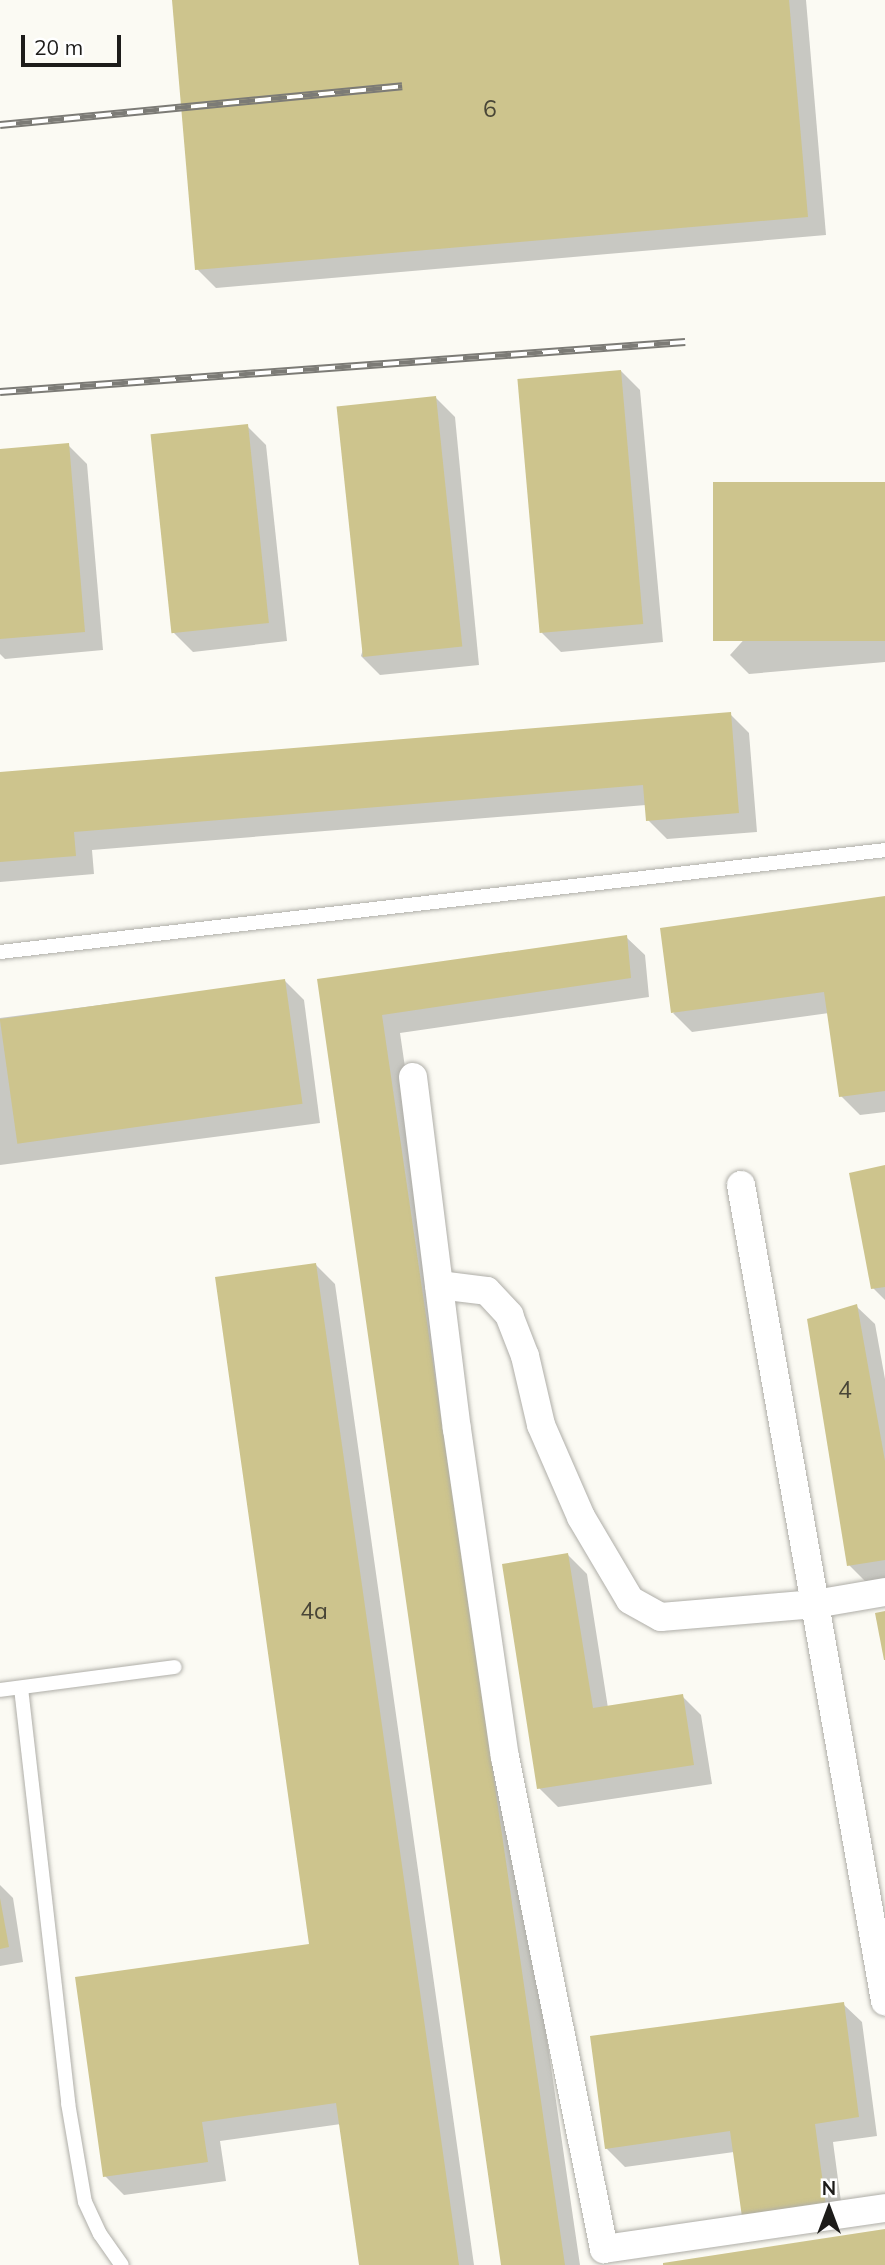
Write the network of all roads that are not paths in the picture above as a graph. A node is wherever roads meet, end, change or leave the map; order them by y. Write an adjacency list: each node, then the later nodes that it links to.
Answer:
1 (885, 850): 2 (lane)
2 (0, 952)
3 (413, 1077): 5 (street)
4 (741, 1185): 7 (street)
5 (439, 1284): 7 (street); 12 (street)
6 (885, 1592): 7 (street)
7 (815, 1604): 11 (street)
8 (174, 1667): 9 (lane)
9 (22, 1688): 10 (lane); 13 (lane)
10 (0, 1690)
11 (885, 2001)
12 (885, 2207)
13 (122, 2265)

